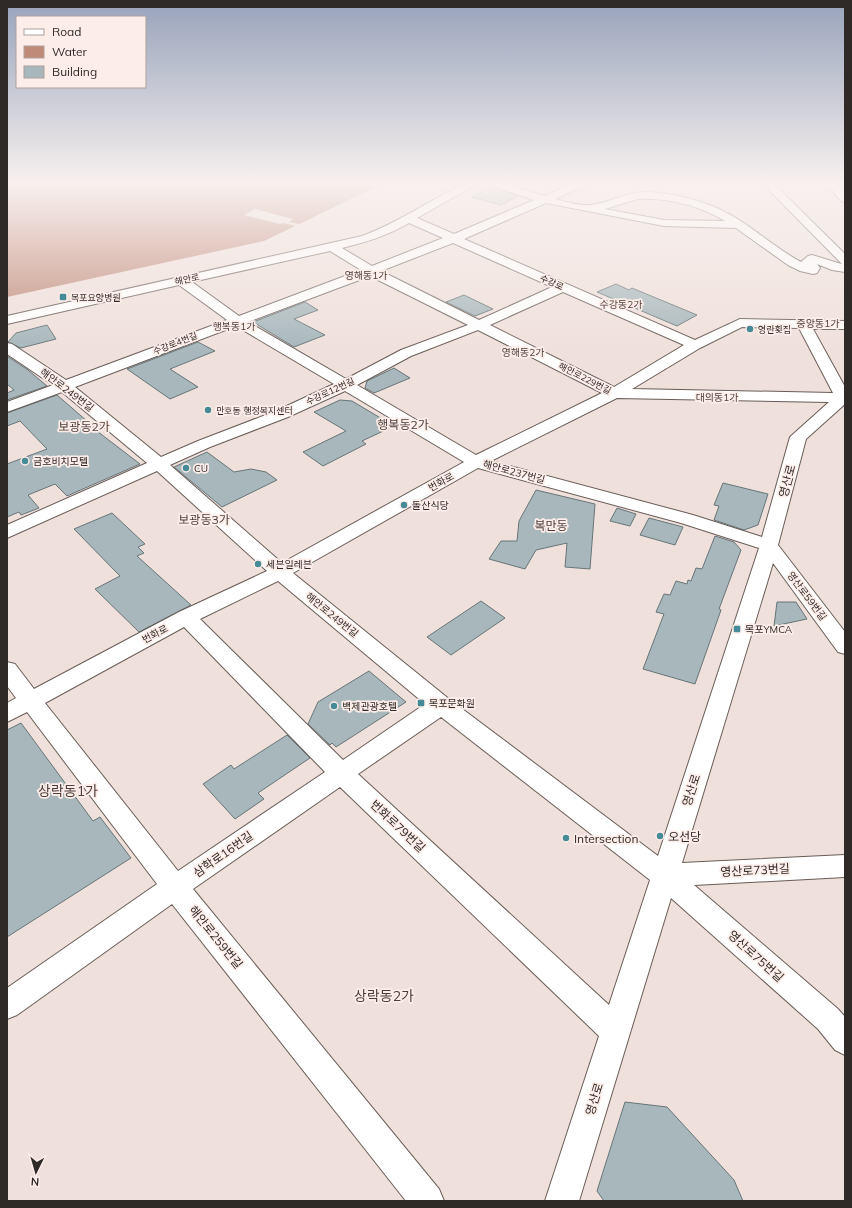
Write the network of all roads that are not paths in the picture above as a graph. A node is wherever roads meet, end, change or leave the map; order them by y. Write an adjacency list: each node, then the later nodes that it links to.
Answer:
1 (357, 240): 6 (street, 해안로)
2 (449, 240): 9 (street, 수강로4번길)
3 (460, 240): 11 (street, 수강로)
4 (760, 240): 8 (street)
5 (824, 240): 7 (street)
6 (332, 247): 9 (street, 해안로229번길); 10 (street, 해안로)
7 (845, 262)
8 (845, 268)
9 (371, 271): 13 (street, 수강로4번길); 15 (street, 해안로229번길)
10 (181, 280): 12 (street, 해안로); 13 (street, 해안로237번길)
11 (564, 287): 15 (street, 수강로12번길); 17 (street, 수강로)
12 (7, 320)
13 (236, 320): 19 (street, 수강로4번길); 20 (street, 해안로237번길)
14 (804, 324): 16 (street, 번화로); 17 (street, 번화로); 22 (street)
15 (480, 325): 20 (street, 수강로12번길); 21 (street, 해안로229번길)
16 (845, 325)
17 (695, 345): 21 (street, 번화로)
18 (7, 347): 19 (street, 해안로249번길)
19 (63, 385): 23 (street, 수강로4번길); 25 (street, 해안로249번길)
20 (345, 385): 24 (street, 해안로237번길); 25 (street, 수강로12번길)
21 (614, 393): 22 (street, 해안로229번길); 24 (street, 번화로)
22 (844, 398): 27 (street, 영산로)
23 (7, 407)
24 (476, 462): 27 (street, 해안로237번길); 28 (street, 번화로)
25 (159, 464): 26 (street, 수강로12번길); 28 (street, 해안로249번길)
26 (7, 532)
27 (769, 545): 30 (street, 영산로59번길); 37 (street, 영산로)
28 (280, 572): 29 (street, 번화로); 33 (street, 해안로249번길)
29 (186, 617): 32 (street, 번화로); 35 (street, 번화로79번길)
30 (845, 647)
31 (7, 670): 32 (street, 해안로259번길)
32 (31, 700): 34 (street, 번화로); 38 (street, 해안로259번길)
33 (441, 705): 35 (street, 삼학로16번길); 37 (street, 해안로249번길)
34 (7, 713)
35 (341, 772): 38 (street, 삼학로16번길); 40 (street, 번화로79번길)
36 (845, 866): 37 (street, 영산로73번길)
37 (664, 875): 40 (street, 영산로); 41 (street, 영산로75번길)
38 (176, 887): 39 (street, 삼학로16번길); 42 (street, 해안로259번길)
39 (7, 1005)
40 (616, 1030): 43 (street, 영산로)
41 (845, 1040)
42 (427, 1201)
43 (562, 1201)

